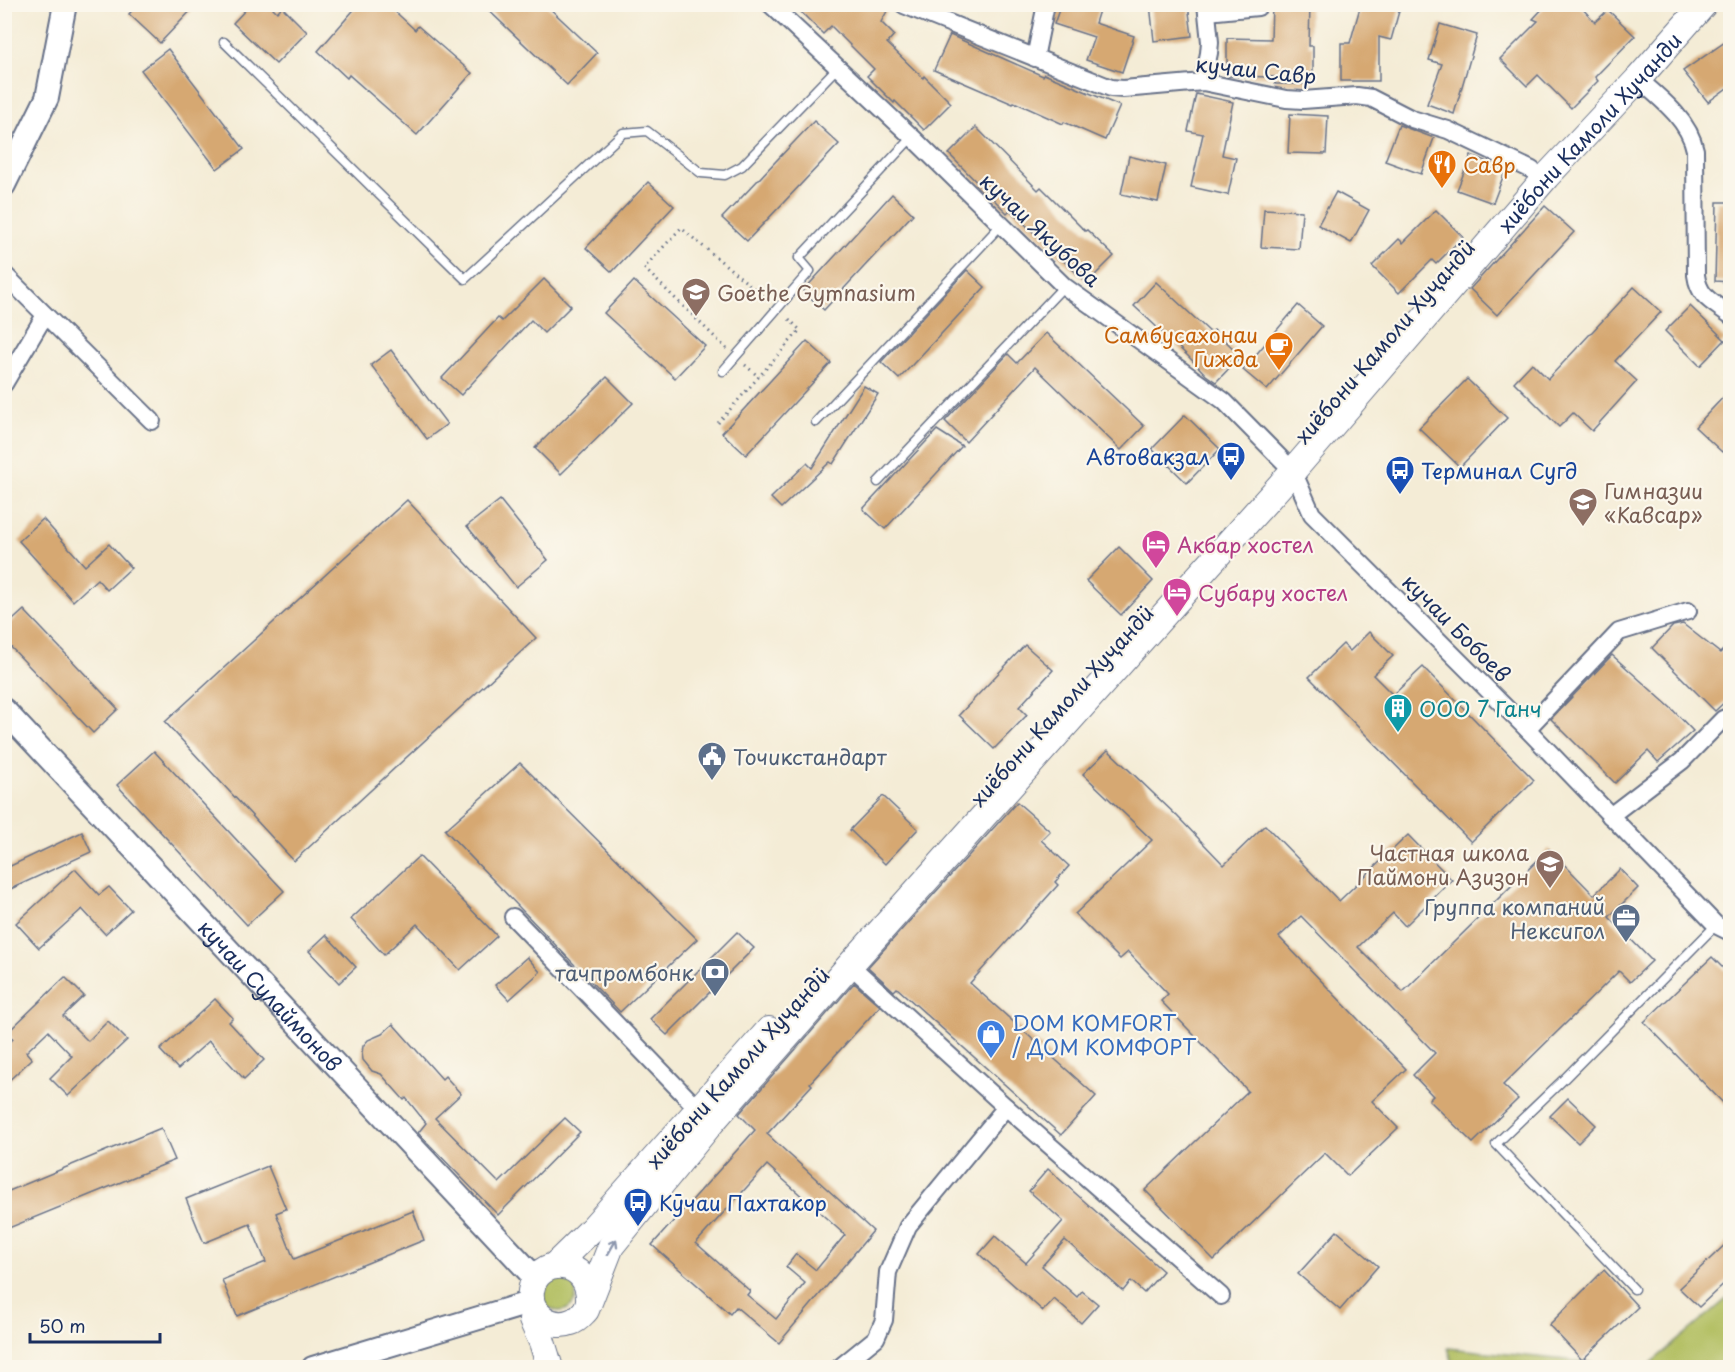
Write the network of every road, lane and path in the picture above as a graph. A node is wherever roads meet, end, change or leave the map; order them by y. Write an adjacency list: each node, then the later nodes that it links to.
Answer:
1 (65, 4): 16 (main road)
2 (770, 4): 11 (street, кучаи Якубова)
3 (1046, 4): 10 (street)
4 (1684, 4): 15 (main road, хиёбони Камоли Хуҷандӣ)
5 (1704, 4): 12 (main road, хиёбони Камоли Хучанди)
6 (904, 5): 10 (street, кучаи Савр)
7 (1258, 7): 8 (street)
8 (1207, 8): 13 (street)
9 (224, 42): 11 (lane)
10 (1035, 58): 13 (street, кучаи Савр)
11 (837, 68): 14 (street, кучаи Якубова)
12 (1638, 80): 22 (street); 30 (main road, хиёбони Камоли Хучанди)
13 (1203, 82): 15 (street, кучаи Савр)
14 (912, 137): 17 (street, кучаи Якубова); 20 (lane)
15 (1532, 170): 30 (main road, хиёбони Камоли Хуҷандӣ)
16 (4, 185)
17 (1001, 225): 19 (street, кучаи Якубова); 28 (lane)
18 (4, 274): 21 (street)
19 (1064, 286): 30 (street, кучаи Якубова); 31 (lane)
20 (778, 309): 23 (lane); 23 (path); 25 (path)
21 (45, 315): 26 (street); 27 (street)
22 (1731, 315)
23 (736, 357): 24 (lane); 25 (path)
24 (723, 371)
25 (759, 377): 29 (path)
26 (4, 384)
27 (152, 421)
28 (816, 422)
29 (718, 423)
30 (1287, 465): 35 (street, кучаи Бобоев); 39 (main road, хиёбони Камоли Хучанди); 41 (main road, хиёбони Камоли Хуҷандӣ)
31 (878, 482)
32 (1688, 611): 35 (street)
33 (4, 710): 43 (main road, кучаи Сулаймонов)
34 (1731, 716): 36 (street)
35 (1527, 729): 36 (street, кучаи Бобоев)
36 (1610, 816): 38 (street, кучаи Бобоев)
37 (513, 917): 41 (street)
38 (1723, 928): 42 (lane)
39 (850, 965): 40 (street); 41 (main road, хиёбони Камоли Хучанди)
40 (1006, 1107): 44 (street); 49 (street)
41 (705, 1115): 43 (main road, хиёбони Камоли Хуҷандӣ); 45 (main road, one-way to 41)
42 (1634, 1289)
43 (539, 1290): 45 (main road); 46 (main road); 47 (main road); 48 (main road)
44 (1221, 1296)
45 (589, 1301): 46 (main road)
46 (571, 1323): 48 (main road)
47 (313, 1368)
48 (552, 1368)
49 (839, 1368)

